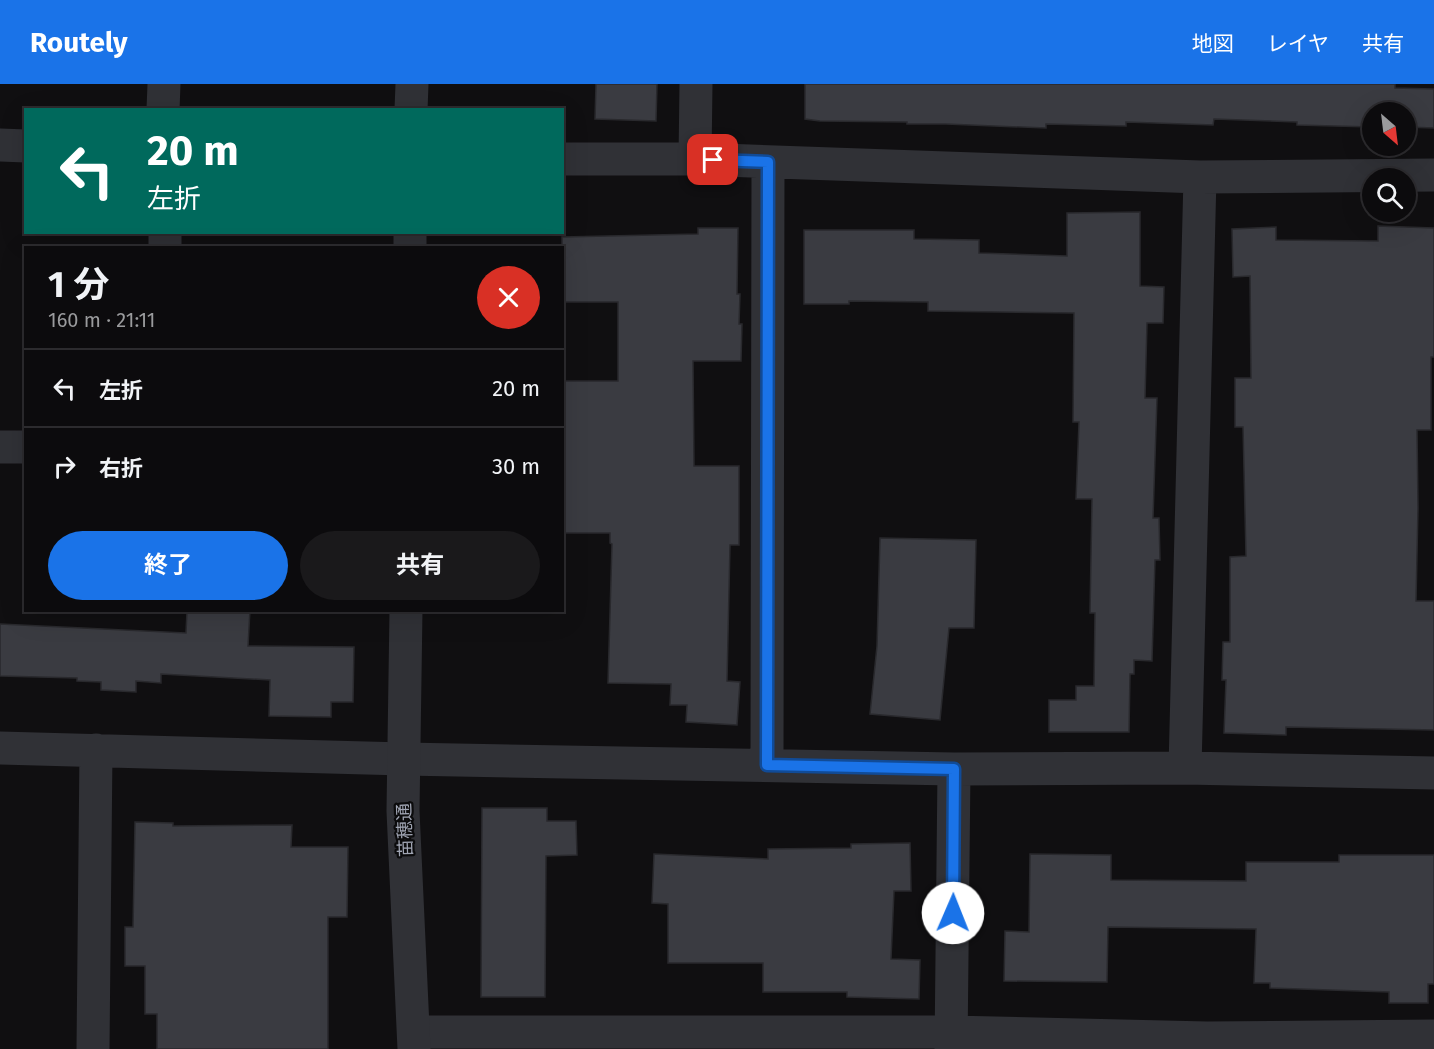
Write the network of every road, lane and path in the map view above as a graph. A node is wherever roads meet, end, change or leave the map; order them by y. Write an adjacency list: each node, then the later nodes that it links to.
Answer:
1 (164, 84): 4 (street)
2 (412, 84): 5 (street)
3 (696, 84): 9 (street)
4 (163, 108)
5 (411, 108)
6 (0, 145): 7 (street)
7 (24, 146)
8 (564, 159): 9 (street)
9 (695, 159): 10 (street)
10 (768, 162): 12 (street); 19 (street)
11 (1434, 175): 12 (street)
12 (1200, 177): 20 (street)
13 (0, 447): 14 (street)
14 (24, 447)
15 (406, 612): 18 (street, 苗穂通)
16 (0, 748): 17 (street)
17 (96, 750): 18 (street); 28 (street)
18 (404, 759): 19 (street); 25 (street, 苗穂通)
19 (767, 765): 21 (street)
20 (1185, 768): 21 (street); 22 (street)
21 (954, 769): 24 (street)
22 (1434, 773)
23 (1434, 1036): 27 (street)
24 (951, 1040): 26 (street); 27 (street)
25 (414, 1041): 26 (street)
26 (687, 1041)
27 (1207, 1044)
28 (93, 1049)

